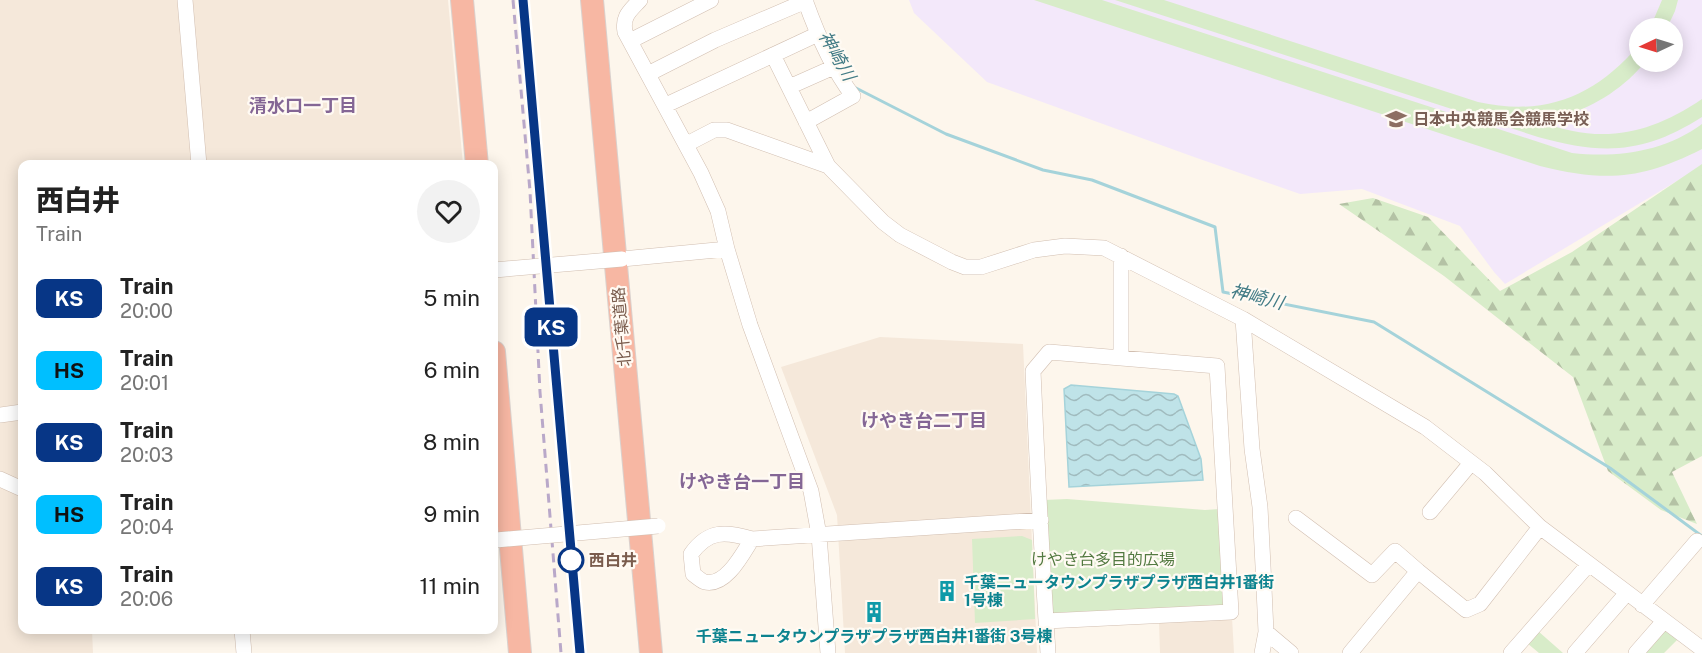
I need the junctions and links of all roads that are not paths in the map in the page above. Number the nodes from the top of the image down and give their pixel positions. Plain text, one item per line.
1 (185, 0) edge
2 (462, 0) edge
3 (592, 0) edge
4 (640, 0) edge
5 (711, 0) edge
6 (806, 1) edge
7 (818, 34) junction
8 (630, 41) junction
9 (773, 55) junction
10 (834, 68) junction
11 (648, 74) junction
12 (789, 87) junction
13 (666, 105) junction
14 (806, 122) junction
15 (687, 144) junction
16 (199, 160) edge
17 (477, 160) edge
18 (828, 166) junction
19 (727, 249) junction
20 (1121, 256) junction
21 (498, 270) edge
22 (1243, 319) junction
23 (1121, 358) junction
24 (498, 398) edge
25 (18, 413) edge
26 (0, 415) edge
27 (1471, 462) junction
28 (0, 479) edge
29 (18, 487) edge
30 (1430, 512) dead end
31 (1296, 518) dead end
32 (1041, 520) junction
33 (658, 526) dead end
34 (1540, 527) junction
35 (819, 535) junction
36 (752, 538) dead end
37 (498, 540) edge
38 (1697, 541) dead end
39 (1588, 565) junction
40 (1418, 571) junction
41 (1626, 594) junction
42 (1642, 605) junction
43 (1046, 621) junction
44 (1664, 621) junction
45 (1266, 632) junction
46 (242, 634) edge
47 (1700, 650) edge
48 (244, 653) edge
49 (520, 653) edge
50 (651, 653) edge
51 (828, 653) edge
52 (1048, 653) edge
53 (1262, 653) edge
54 (1291, 653) edge
55 (1350, 653) edge
56 (1511, 653) edge
57 (1575, 653) edge
58 (1636, 653) edge

1 - 16 street
2 - 17 highway
3 - 50 highway, 北千葉道路
4 - 8 street
5 - 8 street
6 - 7 street
6 - 11 street
7 - 9 street
7 - 10 street
8 - 11 street
9 - 12 street
9 - 13 street
10 - 12 street
10 - 14 street
11 - 13 street
12 - 14 street
13 - 15 street
14 - 18 street
15 - 18 street
15 - 19 street
18 - 20 street
19 - 21 street, bridge
19 - 35 street
20 - 22 street
20 - 23 street
22 - 27 street
22 - 45 street
23 - 32 street
23 - 43 street
24 - 49 highway
25 - 26 street
27 - 30 street
27 - 34 street
28 - 29 street
31 - 40 street
32 - 35 street
32 - 43 street
33 - 37 street, bridge
34 - 39 street
34 - 40 street
35 - 36 street
35 - 51 street
38 - 42 street
39 - 41 street
39 - 56 street
40 - 55 street
41 - 42 street
41 - 57 street
42 - 44 street
43 - 52 street
44 - 47 street
44 - 58 street
45 - 53 street
45 - 54 street
46 - 48 street

